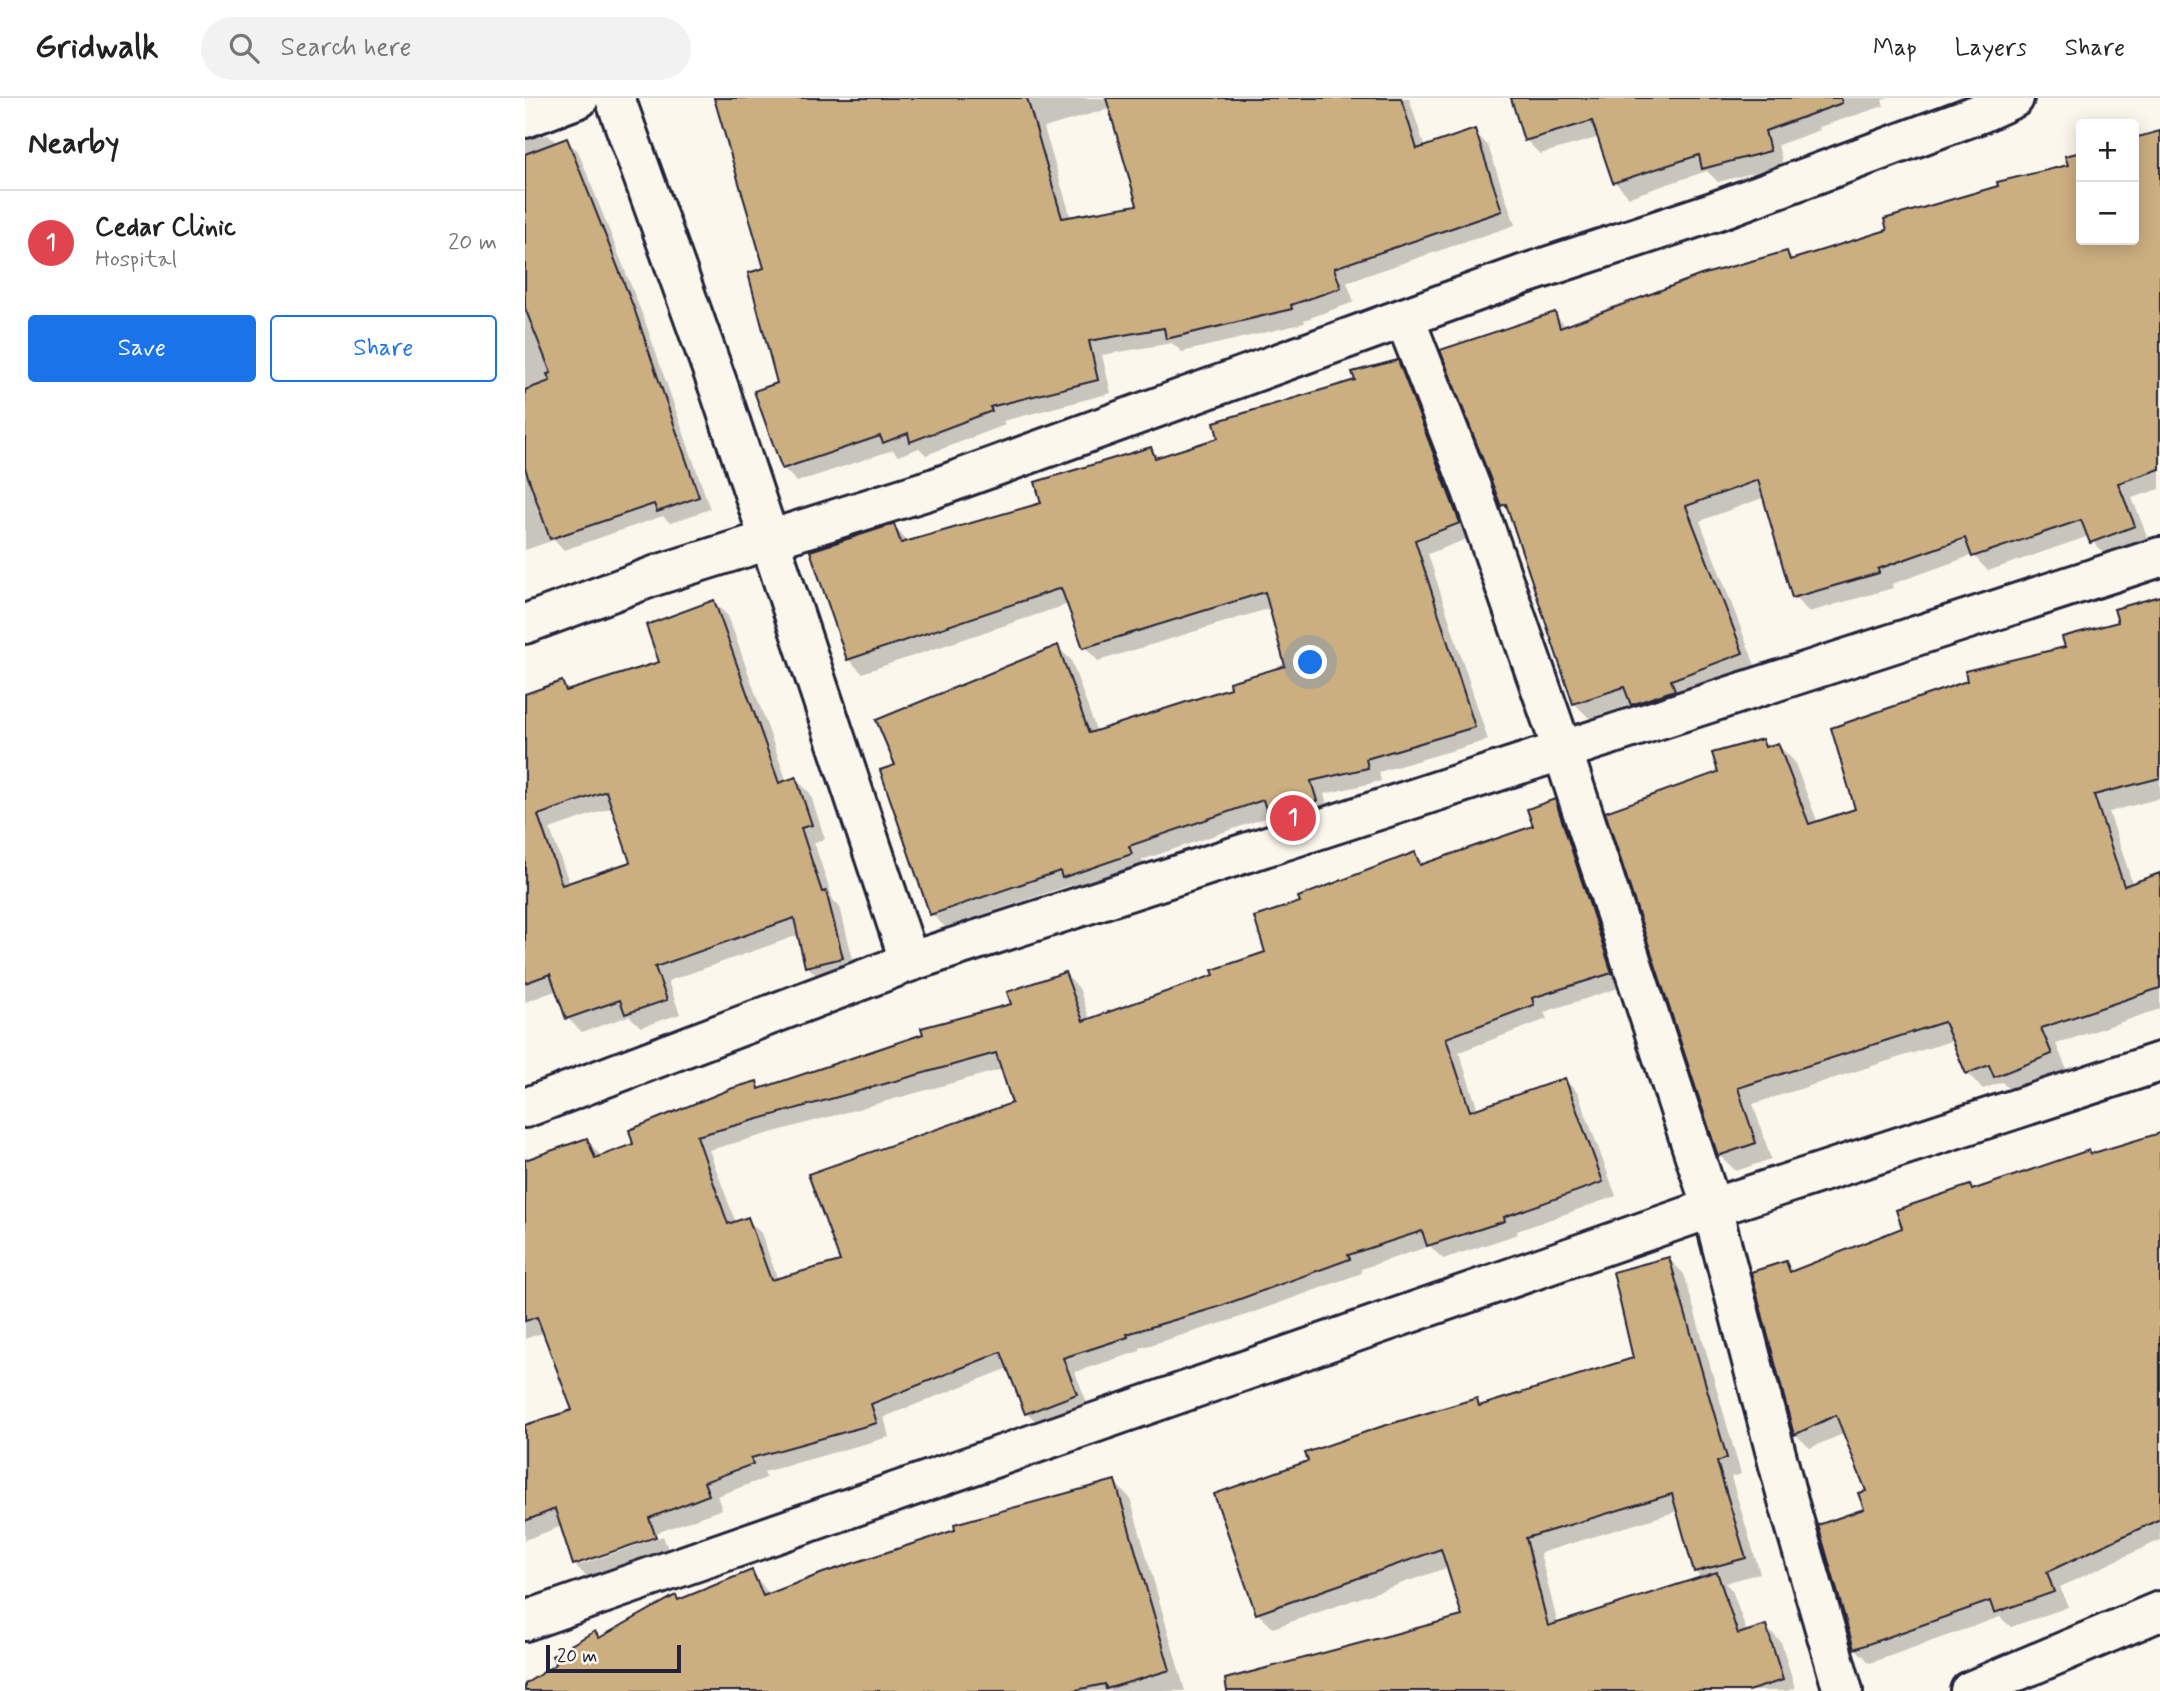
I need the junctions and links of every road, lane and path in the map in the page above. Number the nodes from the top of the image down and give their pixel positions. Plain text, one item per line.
1 (579, 98) edge
2 (615, 98) edge
3 (2014, 98) edge
4 (525, 118) edge
5 (1405, 319) junction
6 (769, 539) junction
7 (2160, 557) edge
8 (525, 624) edge
9 (1563, 752) junction
10 (912, 961) junction
11 (2160, 1062) edge
12 (525, 1108) edge
13 (1711, 1208) junction
14 (2160, 1611) edge
15 (525, 1621) edge
16 (1843, 1691) edge
17 (1970, 1691) edge

1 - 4 street
2 - 6 street
3 - 5 street
5 - 6 street
5 - 9 street
6 - 8 street
6 - 10 street
7 - 9 street
9 - 10 street
9 - 13 street
10 - 12 street
11 - 13 street
13 - 15 street
13 - 16 street
14 - 17 street

